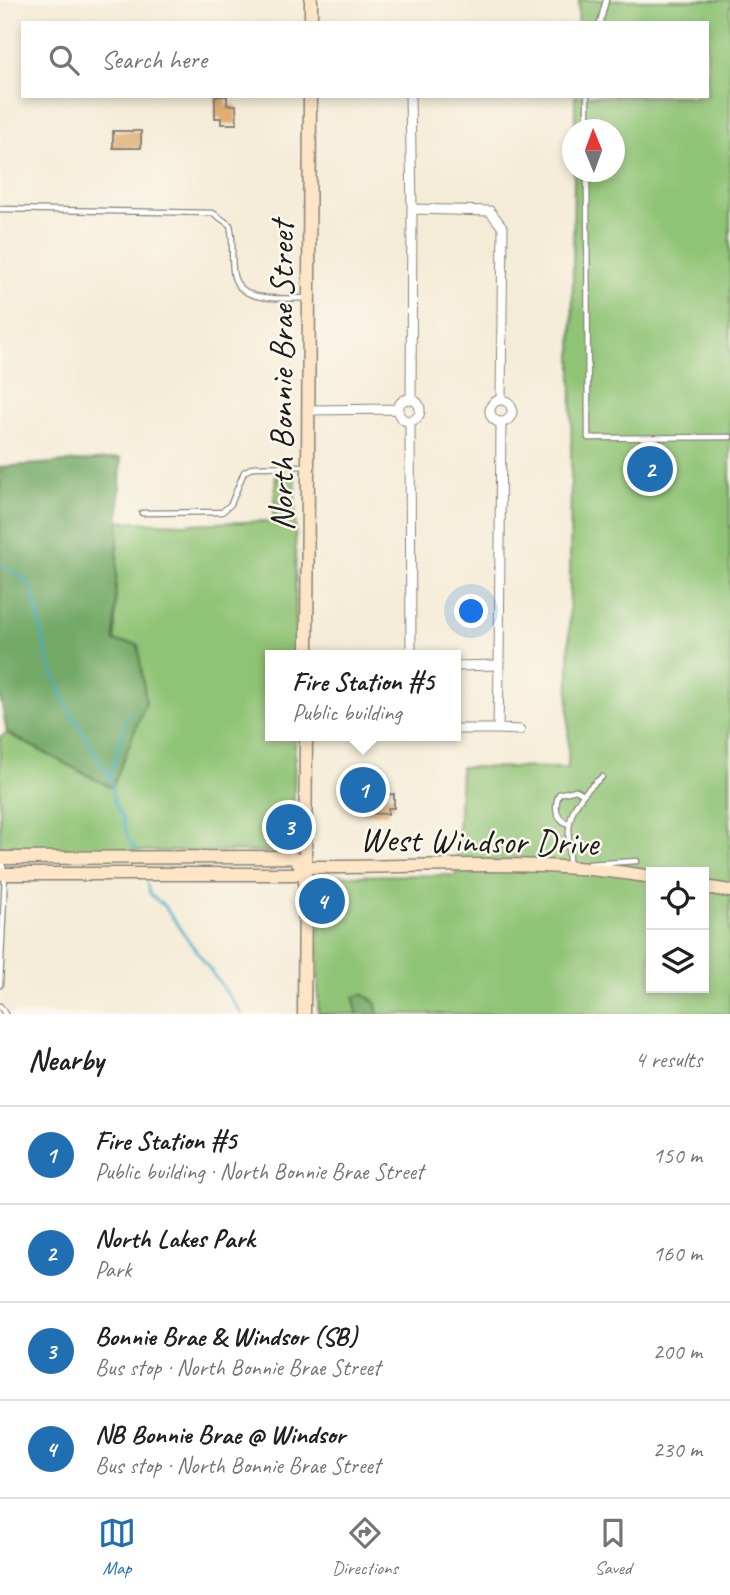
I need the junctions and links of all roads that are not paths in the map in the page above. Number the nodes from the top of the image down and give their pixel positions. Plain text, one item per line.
1 (311, 0) edge
2 (606, 0) edge
3 (311, 21) edge
4 (601, 21) edge
5 (310, 98) edge
6 (410, 98) edge
7 (587, 98) edge
8 (587, 119) edge
9 (587, 182) edge
10 (0, 209) edge
11 (412, 209) junction
12 (309, 298) junction
13 (411, 400) junction
14 (502, 400) junction
15 (308, 410) junction
16 (399, 410) junction
17 (410, 421) junction
18 (502, 422) junction
19 (730, 437) edge
20 (308, 466) junction
21 (142, 513) dead end
22 (307, 650) edge
23 (411, 650) edge
24 (461, 666) edge
25 (499, 666) junction
26 (499, 729) junction
27 (461, 730) edge
28 (520, 730) dead end
29 (306, 741) edge
30 (602, 777) dead end
31 (583, 794) junction
32 (568, 824) junction
33 (0, 859) edge
34 (637, 860) dead end
35 (305, 867) junction
36 (569, 867) junction
37 (2, 874) edge
38 (646, 876) edge
39 (709, 888) edge
40 (730, 891) edge
41 (0, 985) edge
42 (0, 1006) edge
43 (5, 1014) edge
44 (304, 1014) edge

1 - 3 street
2 - 4 lane
5 - 12 street, North Bonnie Brae Street
6 - 11 street
7 - 8 lane
9 - 19 lane
10 - 12 lane
11 - 13 street
11 - 14 street
12 - 15 street, North Bonnie Brae Street
13 - 16 street
13 - 17 street
14 - 18 street
14 - 18 street
15 - 16 street
15 - 20 street, North Bonnie Brae Street
16 - 17 street
17 - 23 street
18 - 25 street
20 - 21 lane
20 - 22 street, North Bonnie Brae Street
24 - 25 street
25 - 26 street
26 - 27 street
26 - 28 street
29 - 35 street
30 - 31 lane
31 - 32 lane
31 - 32 lane
32 - 36 lane
33 - 35 street, West Windsor Drive
33 - 37 lane
34 - 36 lane
35 - 36 street, West Windsor Drive
35 - 37 street, West Windsor Drive
35 - 44 street
36 - 38 street, West Windsor Drive
37 - 41 lane
39 - 40 street
42 - 43 lane

